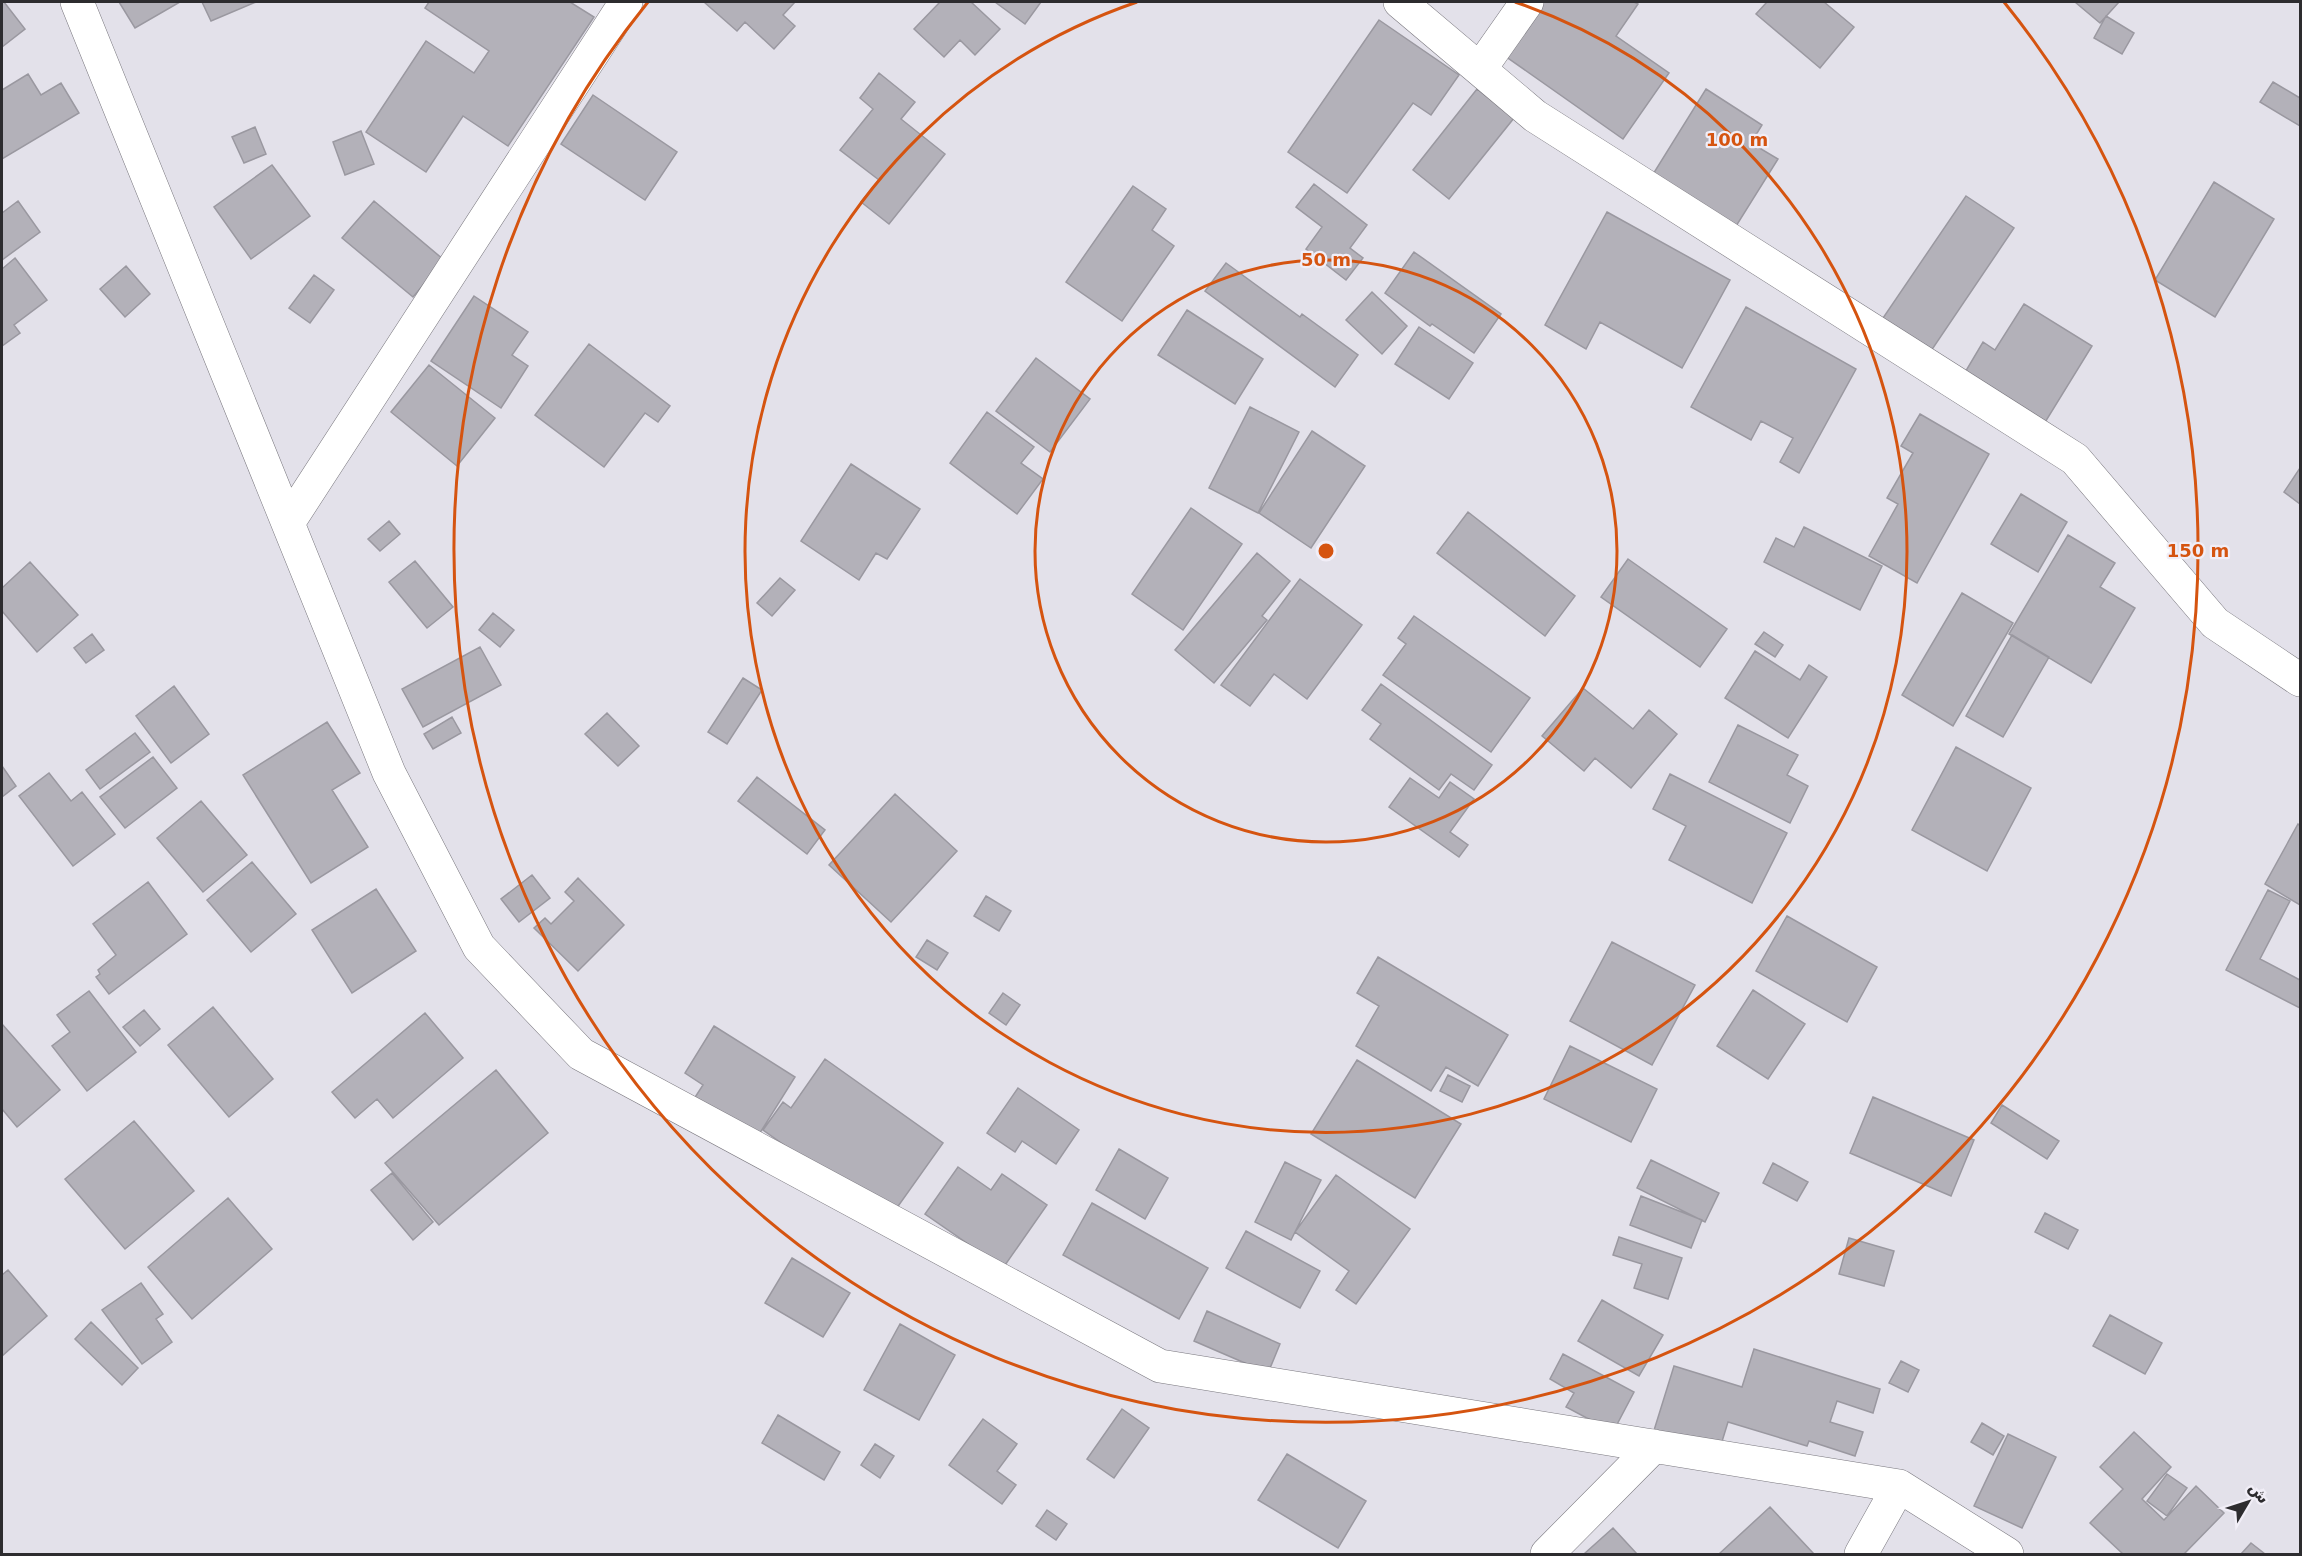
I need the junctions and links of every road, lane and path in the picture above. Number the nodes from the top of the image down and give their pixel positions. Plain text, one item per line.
1 (77, 2) edge
2 (626, 2) edge
3 (1400, 2) edge
4 (1527, 2) edge
5 (1480, 69) junction
6 (288, 524) junction
7 (2301, 680) edge
8 (1654, 1446) junction
9 (1899, 1486) junction
10 (1547, 1554) edge
11 (1861, 1554) edge
12 (2007, 1554) edge

1 - 6 street
2 - 6 street
3 - 5 street
4 - 5 street
5 - 7 street
6 - 8 street
8 - 9 street
8 - 10 street
9 - 11 street
9 - 12 street

